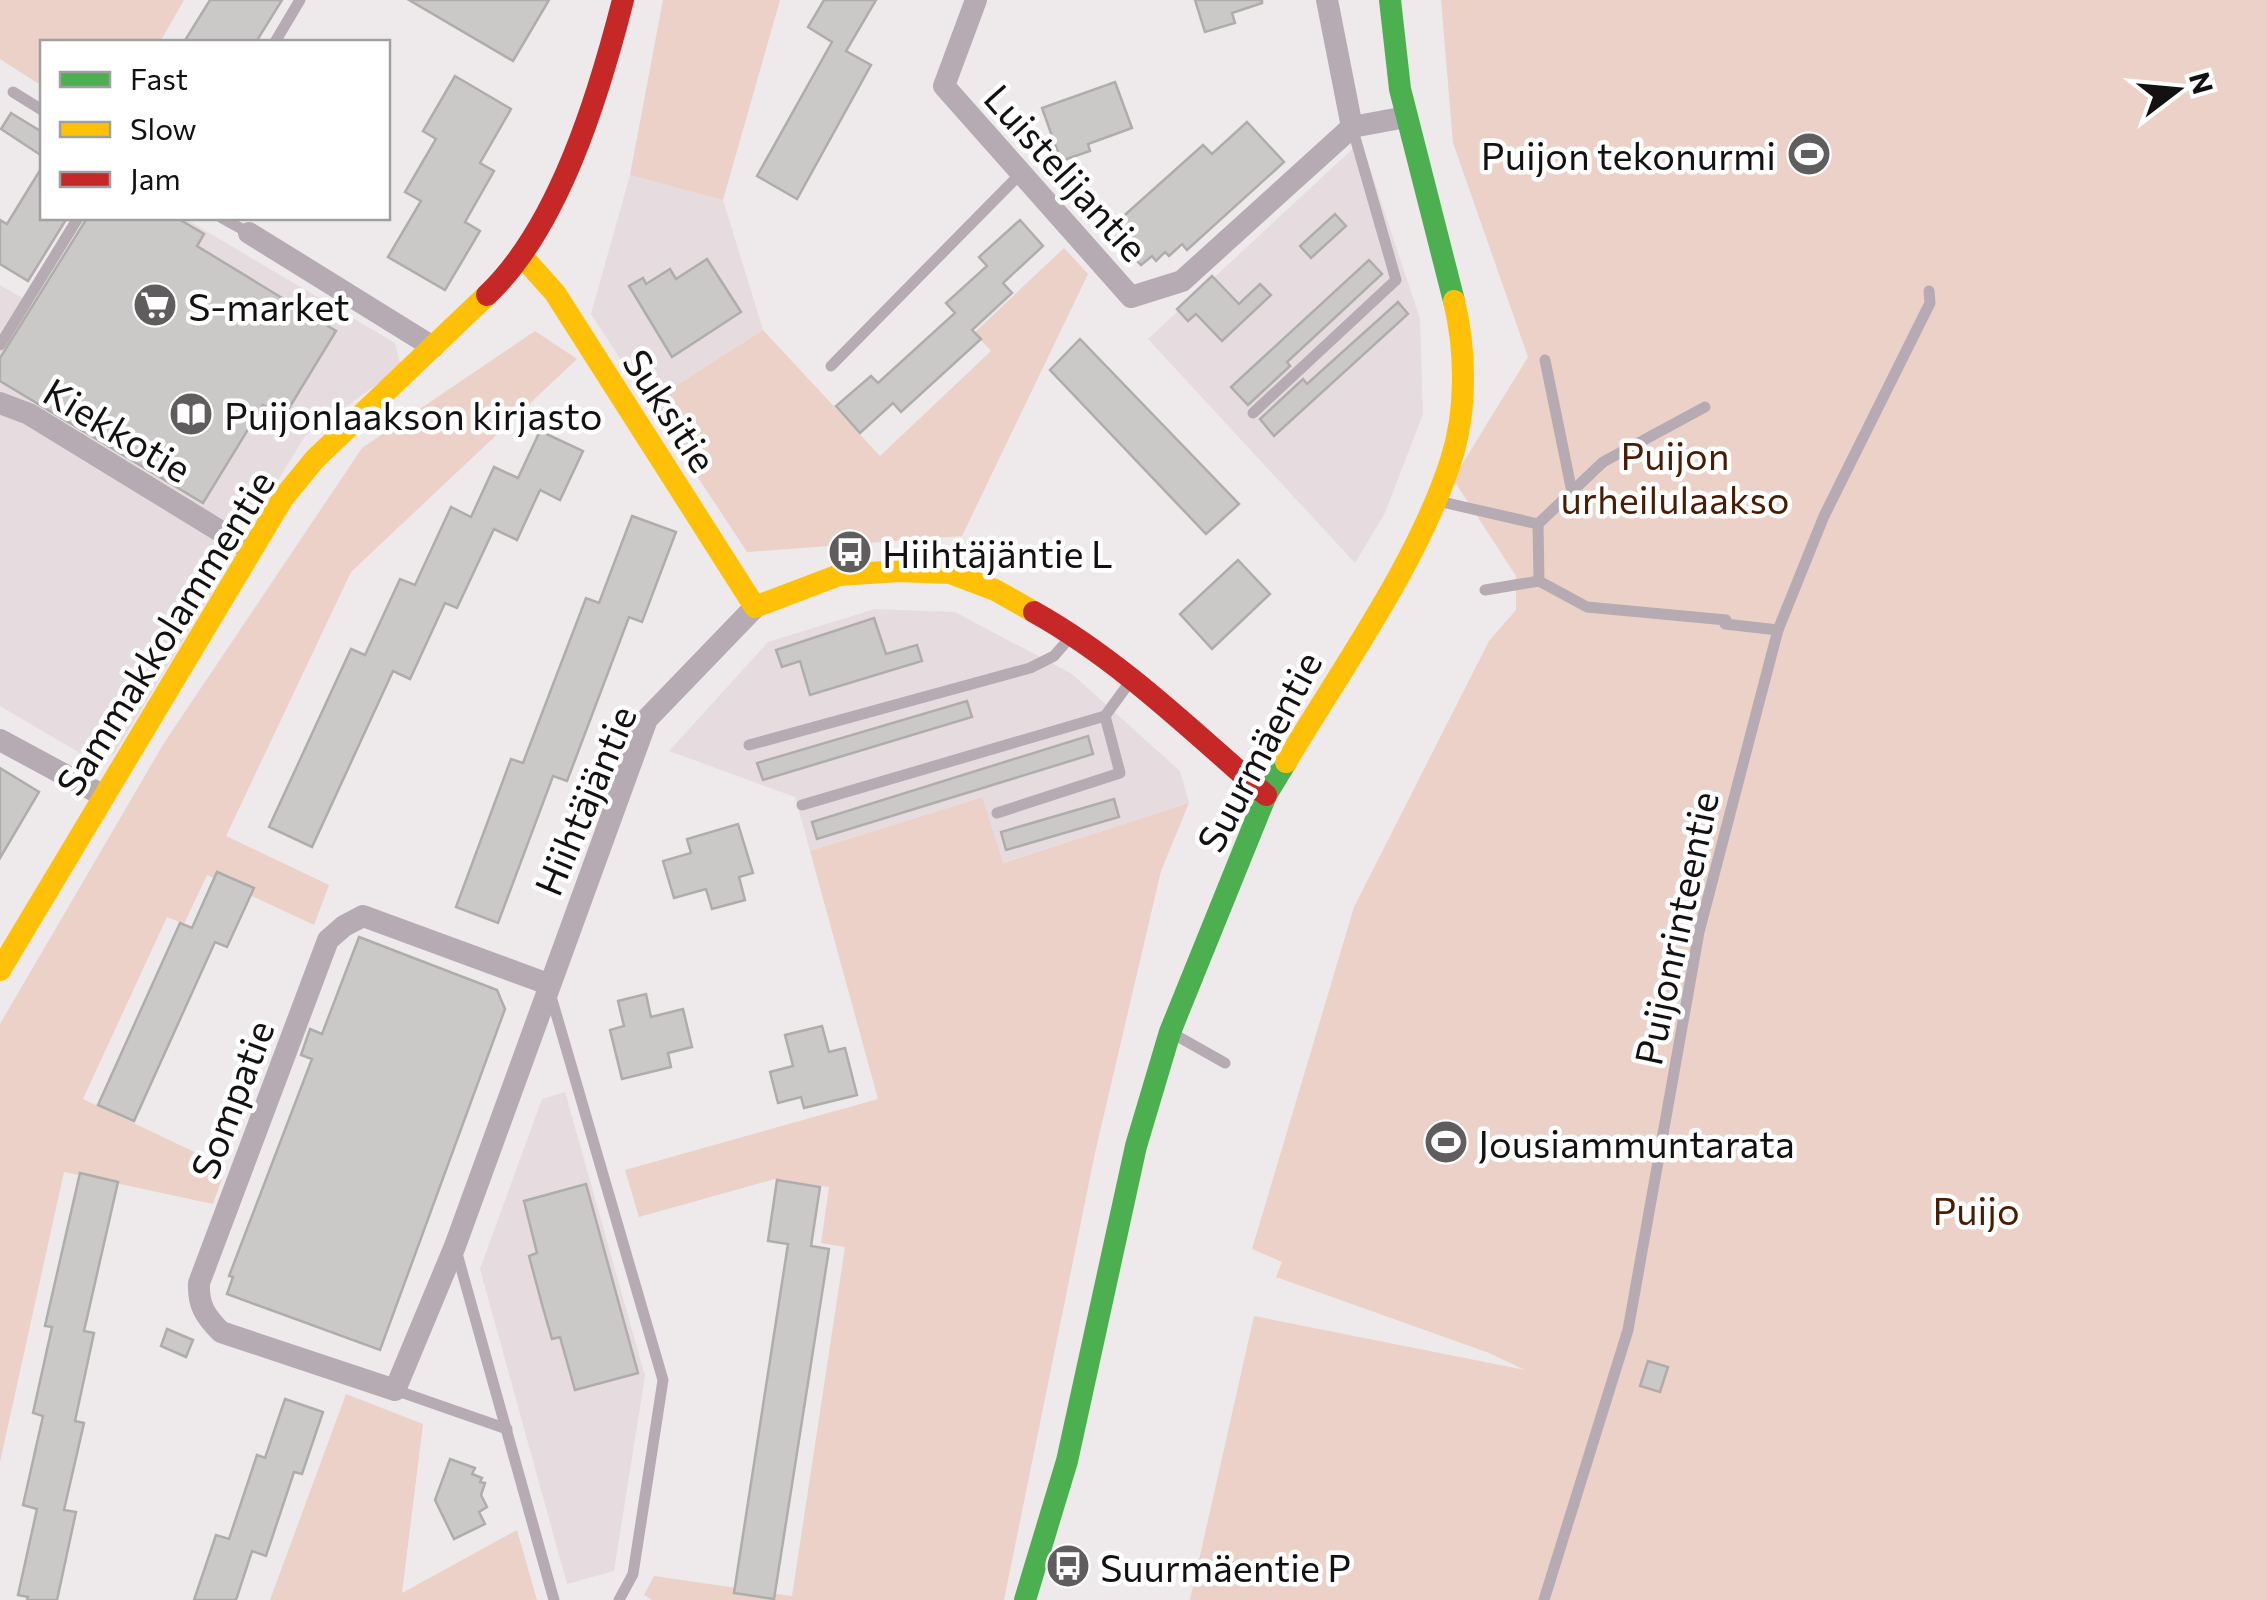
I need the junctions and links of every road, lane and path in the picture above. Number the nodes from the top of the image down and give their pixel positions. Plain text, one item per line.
1 (300, 0) edge
2 (623, 0) edge
3 (976, 0) edge
4 (1327, 0) edge
5 (1390, 0) edge
6 (276, 40) edge
7 (13, 92) dead end
8 (40, 109) edge
9 (1406, 117) junction
10 (1352, 127) junction
11 (1021, 173) junction
12 (77, 220) edge
13 (226, 220) edge
14 (249, 233) joint
15 (521, 255) junction
16 (1929, 291) dead end
17 (0, 344) edge
18 (433, 347) junction
19 (1544, 360) dead end
20 (832, 366) dead end
21 (0, 402) edge
22 (1705, 407) dead end
23 (1253, 413) dead end
24 (1572, 492) junction
25 (1434, 500) junction
26 (1538, 524) junction
27 (251, 550) junction
28 (1539, 581) junction
29 (1485, 590) dead end
30 (755, 606) junction
31 (1778, 630) junction
32 (1072, 634) junction
33 (1132, 680) junction
34 (1105, 716) junction
35 (0, 740) edge
36 (749, 746) dead end
37 (1266, 795) junction
38 (104, 796) junction
39 (802, 805) dead end
40 (998, 812) dead end
41 (0, 970) edge
42 (548, 984) junction
43 (1170, 1032) junction
44 (1224, 1063) dead end
45 (456, 1246) junction
46 (395, 1390) junction
47 (507, 1429) junction
48 (554, 1600) edge
49 (619, 1600) edge
50 (1025, 1600) edge
51 (1544, 1600) edge

1 - 6 lane
2 - 15 street, Sammakkolammentie
3 - 11 street, Luistelijantie
4 - 10 street
5 - 9 street, Suurmäentie
7 - 8 lane
9 - 10 street
9 - 25 street, Suurmäentie
10 - 11 street, Luistelijantie
10 - 23 lane
11 - 20 lane
12 - 17 lane
13 - 14 lane
14 - 18 street
15 - 18 street, Sammakkolammentie
15 - 30 street, Suksitie
16 - 31 lane, Puijonrinteentie
18 - 27 street, Sammakkolammentie
19 - 24 lane
21 - 27 street, Kiekkotie
22 - 24 lane
24 - 26 lane
25 - 26 lane
25 - 37 street, Suurmäentie
26 - 28 lane
27 - 38 street, Sammakkolammentie
28 - 29 lane
28 - 31 lane
30 - 32 street, Hiihtäjäntie
30 - 42 street, Hiihtäjäntie
31 - 51 lane, Puijonrinteentie
32 - 33 street, Hiihtäjäntie
32 - 36 lane
33 - 34 lane
33 - 37 street, Hiihtäjäntie
34 - 39 lane
34 - 40 lane
35 - 38 street
37 - 43 street, Suurmäentie
38 - 41 street, Sammakkolammentie
42 - 45 street, Hiihtäjäntie
42 - 46 street, Sompatie
42 - 49 lane
43 - 44 lane
43 - 50 street, Suurmäentie
45 - 46 street, Hiihtäjäntie
45 - 47 lane
46 - 47 lane
47 - 48 lane

